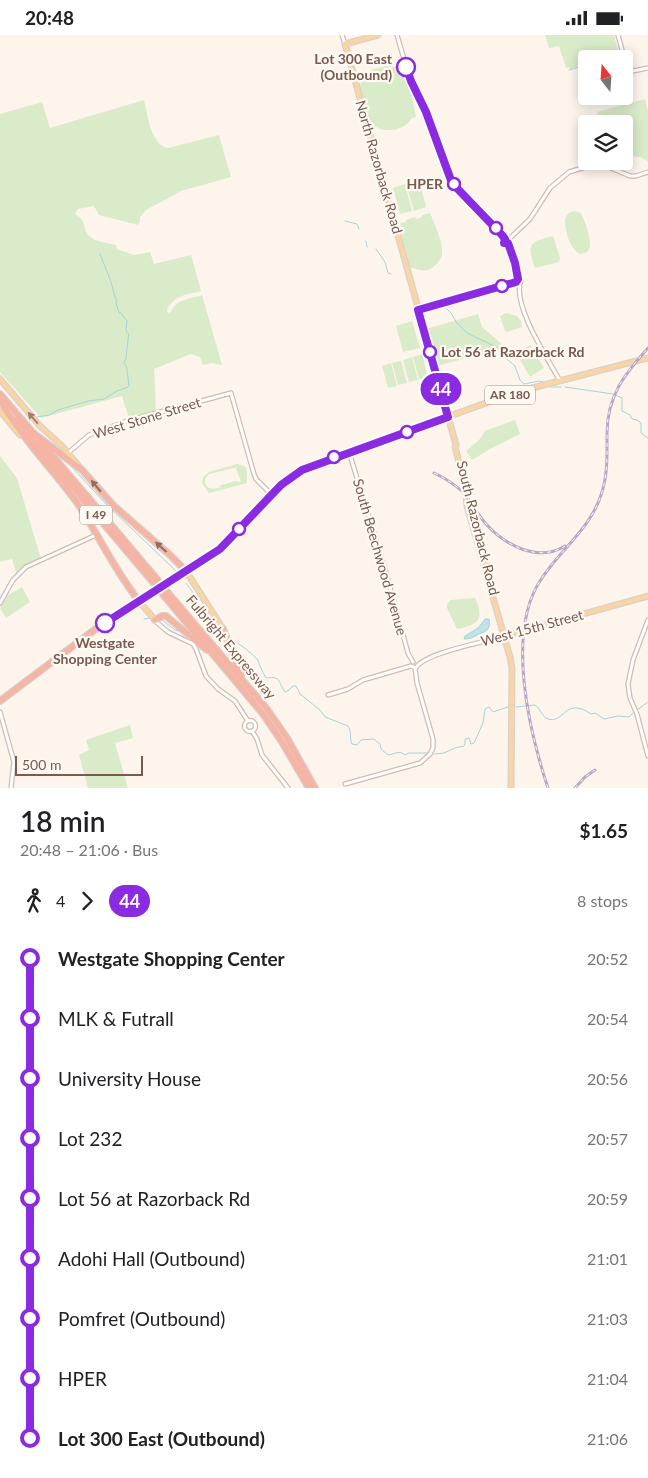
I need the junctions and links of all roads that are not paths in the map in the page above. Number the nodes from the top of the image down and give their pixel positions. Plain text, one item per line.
1 (342, 35) edge
2 (378, 35) edge
3 (397, 35) edge
4 (617, 35) edge
5 (355, 42) junction
6 (345, 44) junction
7 (620, 50) edge
8 (621, 50) edge
9 (348, 56) junction
10 (648, 67) edge
11 (633, 71) edge
12 (648, 172) edge
13 (400, 241) joint
14 (507, 241) junction
15 (518, 281) junction
16 (418, 310) junction
17 (648, 358) edge
18 (0, 379) edge
19 (560, 382) junction
20 (0, 394) edge
21 (2, 406) edge
22 (448, 417) junction
23 (33, 433) junction
24 (349, 452) junction
25 (68, 453) junction
26 (82, 470) junction
27 (271, 494) junction
28 (96, 534) junction
29 (186, 571) junction
30 (154, 580) junction
31 (133, 594) junction
32 (167, 595) junction
33 (648, 596) edge
34 (139, 601) junction
35 (0, 603) edge
36 (132, 605) junction
37 (155, 620) junction
38 (648, 620) edge
39 (223, 629) joint
40 (504, 636) junction
41 (220, 661) junction
42 (414, 665) junction
43 (244, 682) junction
44 (328, 695) dead end
45 (0, 701) edge
46 (0, 712) edge
47 (248, 721) junction
48 (252, 731) junction
49 (648, 756) edge
50 (345, 784) dead end
51 (11, 788) edge
52 (288, 788) edge
53 (309, 788) edge
54 (314, 788) edge
55 (511, 788) edge

1 - 6 street, North Razorback Road
2 - 5 main road
3 - 14 street
4 - 7 street
4 - 8 street
5 - 6 main road
5 - 9 main road
6 - 9 main road, North Razorback Road
9 - 13 main road, North Razorback Road
10 - 11 street
12 - 14 street
13 - 16 main road, South Razorback Road
14 - 15 street
15 - 16 street
15 - 19 street
16 - 22 main road, South Razorback Road
17 - 19 main road, AR 180
25 -> 18 main road
19 - 22 main road, AR 180
20 - 23 highway, Fulbright Expressway / I 49
21 - 28 highway
21 - 30 highway, Fulbright Expressway / I 49
22 - 24 main road, AR 180
22 - 40 main road, South Razorback Road
23 - 26 highway
23 - 30 highway, Fulbright Expressway / I 49
24 - 27 main road, AR 180
24 - 42 street, South Beechwood Avenue
25 - 26 main road
25 - 27 street, West Stone Street
29 -> 26 highway
27 - 29 main road, AR 180
28 - 31 highway
28 - 35 street
29 - 34 highway
29 - 39 main road
30 - 32 highway, Fulbright Expressway / I 49, bridge
31 - 34 highway
31 - 36 main road
32 - 41 highway, Fulbright Expressway / I 49
32 - 43 highway, Fulbright Expressway / I 49
33 - 40 main road, West 15th Street
34 - 36 highway
34 - 37 main road
36 - 45 highway
37 - 41 highway
37 - 47 street
38 - 49 street
39 - 43 highway
40 - 42 street, West 15th Street
40 - 55 main road, South Razorback Road
41 - 53 highway, Fulbright Expressway / I 49
42 - 44 street, West 15th Street
42 - 50 street, South Beechwood Avenue
43 - 54 highway, Fulbright Expressway / I 49
46 - 51 street
47 - 48 street
47 - 48 street
48 - 52 street

